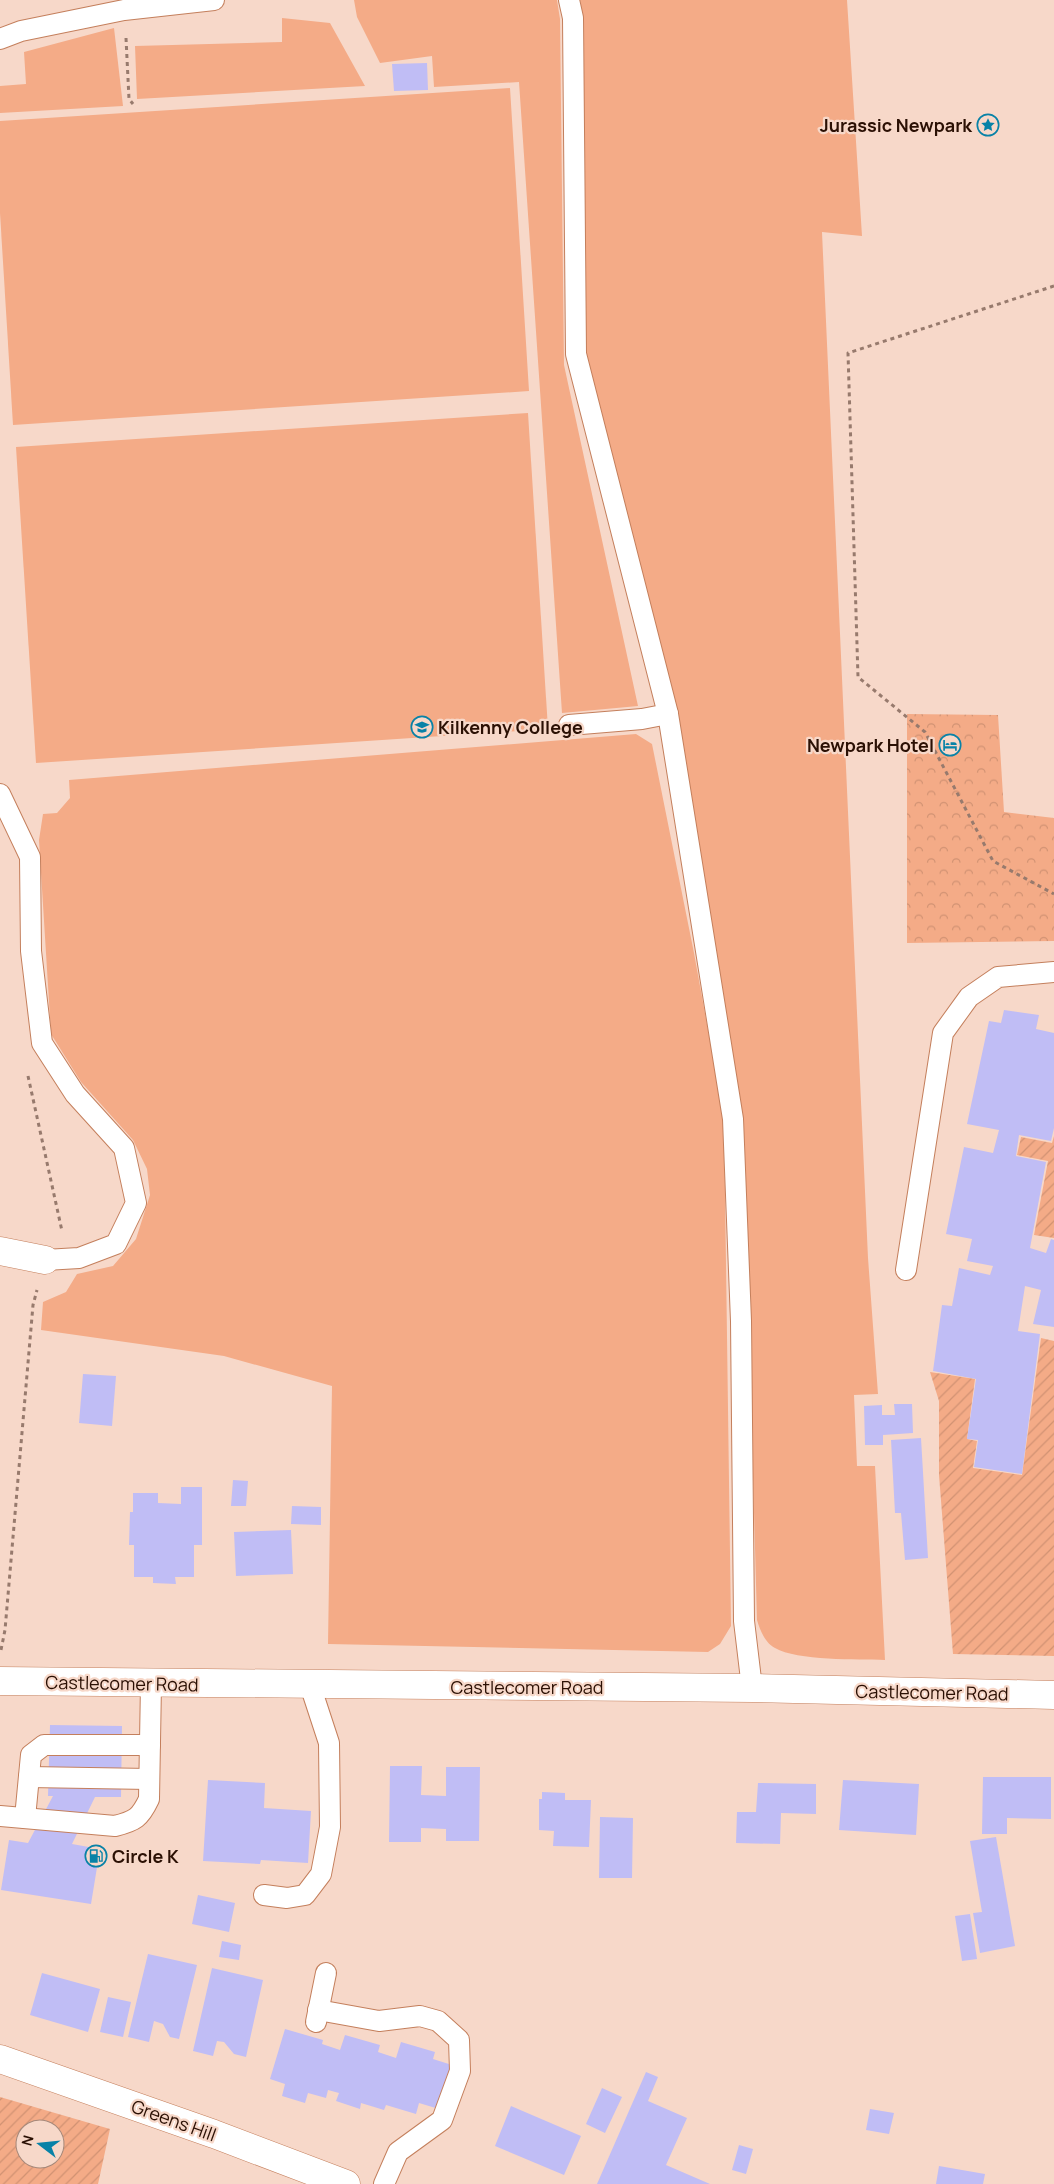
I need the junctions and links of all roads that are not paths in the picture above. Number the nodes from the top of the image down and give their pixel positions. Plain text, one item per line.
1 (214, 0) edge
2 (569, 0) edge
3 (0, 39) edge
4 (668, 714) junction
5 (569, 725) dead end
6 (0, 794) edge
7 (1054, 972) edge
8 (0, 1251) edge
9 (44, 1260) joint
10 (906, 1270) dead end
11 (0, 1681) edge
12 (151, 1684) junction
13 (310, 1685) junction
14 (752, 1688) junction
15 (1054, 1695) edge
16 (150, 1745) junction
17 (29, 1777) junction
18 (149, 1779) junction
19 (0, 1816) edge
20 (24, 1818) junction
21 (264, 1895) dead end
22 (326, 1973) dead end
23 (0, 2059) edge
24 (346, 2184) edge
25 (384, 2184) edge

1 - 3 lane
2 - 4 lane
4 - 5 lane
4 - 14 lane
6 - 9 lane
7 - 10 lane
8 - 9 main road
11 - 12 main road, Castlecomer Road
12 - 13 main road, Castlecomer Road
12 - 16 lane
13 - 14 main road, Castlecomer Road
13 - 21 lane
14 - 15 main road, Castlecomer Road
16 - 17 lane
16 - 18 lane
17 - 18 lane
17 - 20 lane
18 - 20 lane
19 - 20 lane
22 - 25 lane
23 - 24 main road, Greens Hill

